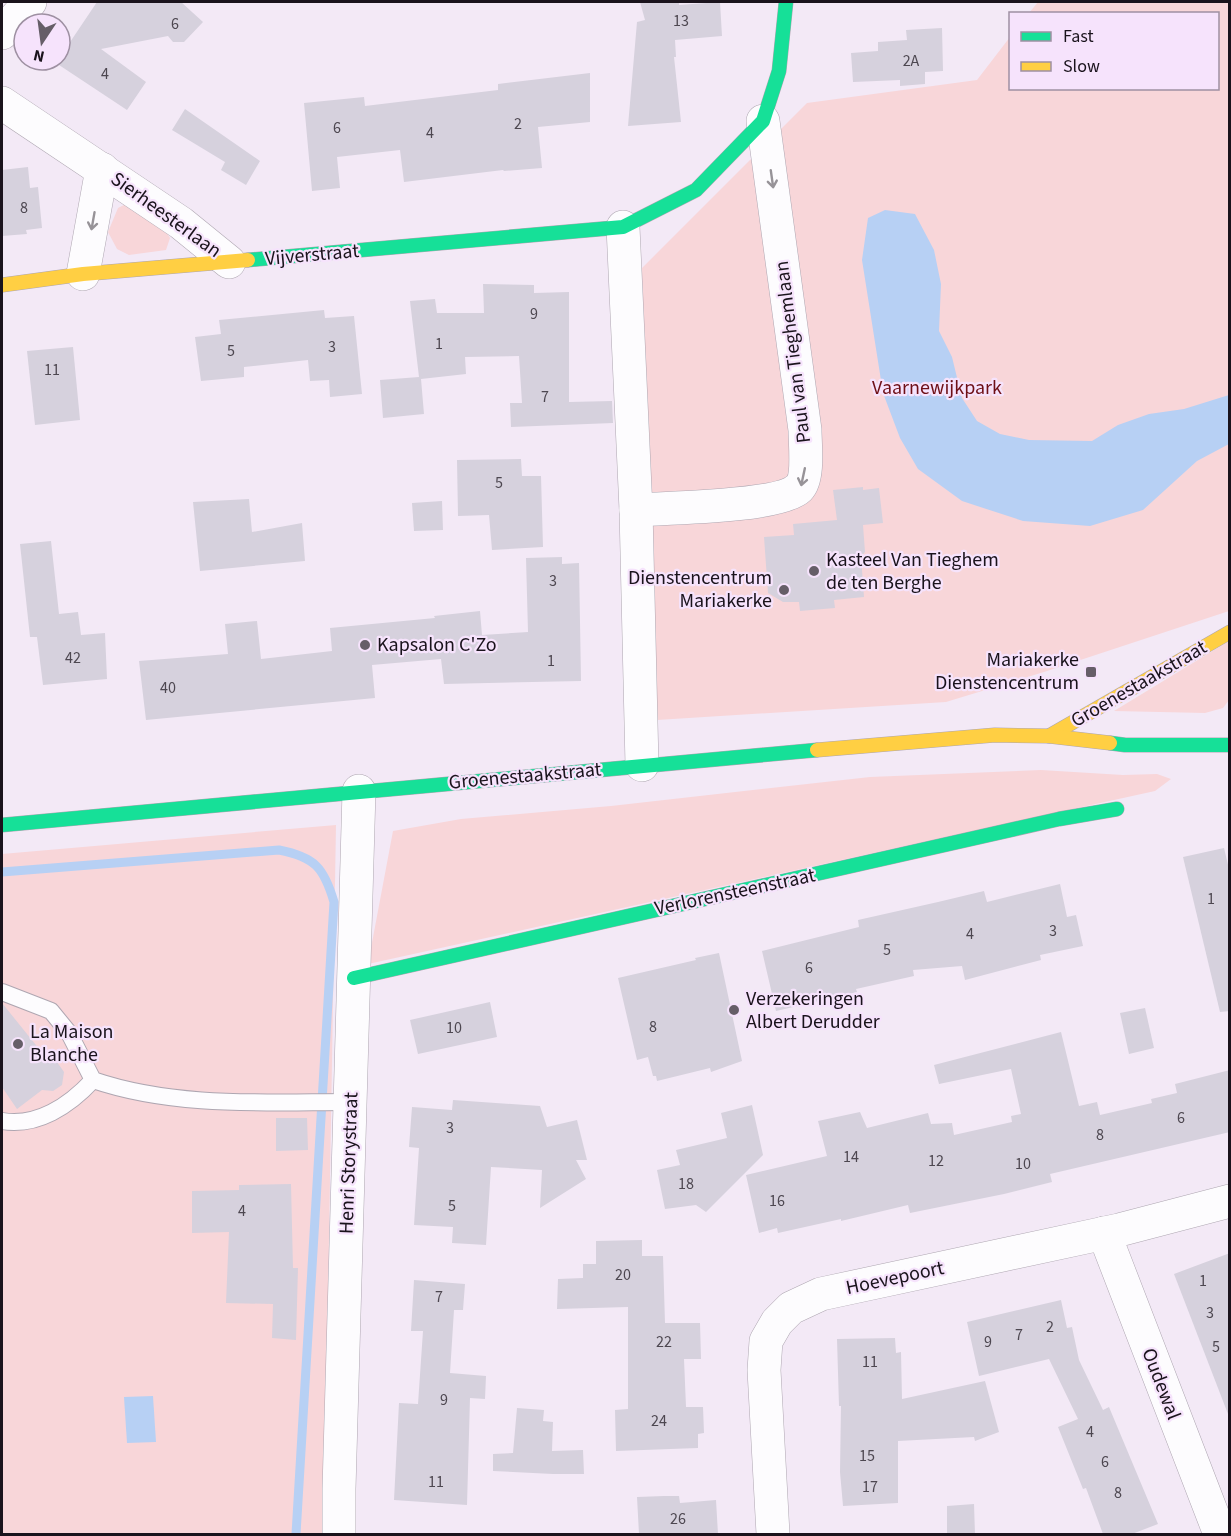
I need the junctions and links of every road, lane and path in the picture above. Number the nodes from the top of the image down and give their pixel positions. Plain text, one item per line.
1 (30, 2) edge
2 (786, 2) edge
3 (2, 33) edge
4 (2, 103) edge
5 (764, 122) junction
6 (102, 169) junction
7 (623, 227) junction
8 (229, 262) junction
9 (84, 274) junction
10 (2, 285) edge
11 (636, 510) junction
12 (1230, 632) edge
13 (1049, 736) junction
14 (1230, 745) edge
15 (642, 765) junction
16 (359, 791) junction
17 (1117, 809) dead end
18 (2, 825) edge
19 (354, 978) junction
20 (2, 992) edge
21 (93, 1080) junction
22 (343, 1102) junction
23 (2, 1121) edge
24 (1230, 1200) edge
25 (1104, 1233) junction
26 (339, 1534) edge
27 (772, 1534) edge
28 (1220, 1534) edge

1 - 3 street
2 - 5 street, Paul van Tieghemlaan
4 - 6 street, Sierheesterlaan
5 - 7 street, Paul van Tieghemlaan
5 -> 11 street, Paul van Tieghemlaan
6 - 8 street, Sierheesterlaan
6 -> 9 street, Sierheesterlaan
7 - 8 street, Vijverstraat
7 - 11 street
8 - 9 street, Vijverstraat
9 - 10 street, Vijverstraat
11 - 15 street
12 - 13 street, Groenestaakstraat
13 - 14 street, Groenestaakstraat
13 - 15 street, Groenestaakstraat
15 - 16 street, Groenestaakstraat
16 - 18 street, Groenestaakstraat
16 - 19 street, Henri Storystraat
17 - 19 street, Verlorensteenstraat
19 - 22 street, Henri Storystraat
20 - 21 lane
21 - 22 lane
21 - 23 lane
22 - 26 street, Henri Storystraat
24 - 25 street, Hoevepoort
25 - 27 street, Hoevepoort
25 - 28 street, Oudewal

